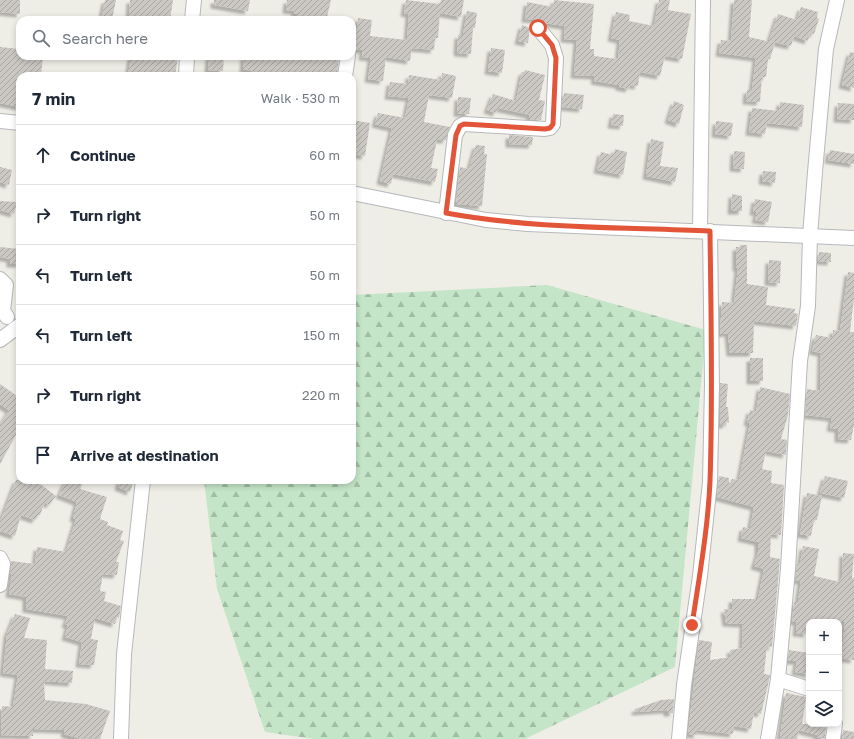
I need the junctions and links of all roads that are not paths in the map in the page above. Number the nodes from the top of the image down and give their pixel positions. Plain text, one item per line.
1 (194, 0) edge
2 (703, 0) edge
3 (836, 0) edge
4 (192, 16) edge
5 (538, 28) dead end
6 (188, 60) edge
7 (347, 60) edge
8 (186, 72) edge
9 (346, 72) edge
10 (0, 121) edge
11 (16, 122) edge
12 (356, 193) edge
13 (446, 213) junction
14 (705, 231) junction
15 (810, 236) junction
16 (854, 238) edge
17 (0, 279) edge
18 (9, 319) edge
19 (16, 328) edge
20 (0, 340) edge
21 (143, 484) edge
22 (0, 558) edge
23 (0, 585) edge
24 (778, 679) junction
25 (806, 688) edge
26 (835, 727) edge
27 (121, 739) edge
28 (679, 739) edge
29 (768, 739) edge
30 (833, 739) edge

1 - 4 street
2 - 14 street
3 - 15 street
5 - 13 street
6 - 8 street
7 - 9 street
10 - 11 street
12 - 13 street
13 - 14 street
14 - 15 street
14 - 28 street
15 - 16 street
15 - 24 street
17 - 18 street
19 - 20 street
21 - 27 street
22 - 23 street
24 - 25 street
24 - 29 street
26 - 30 street

